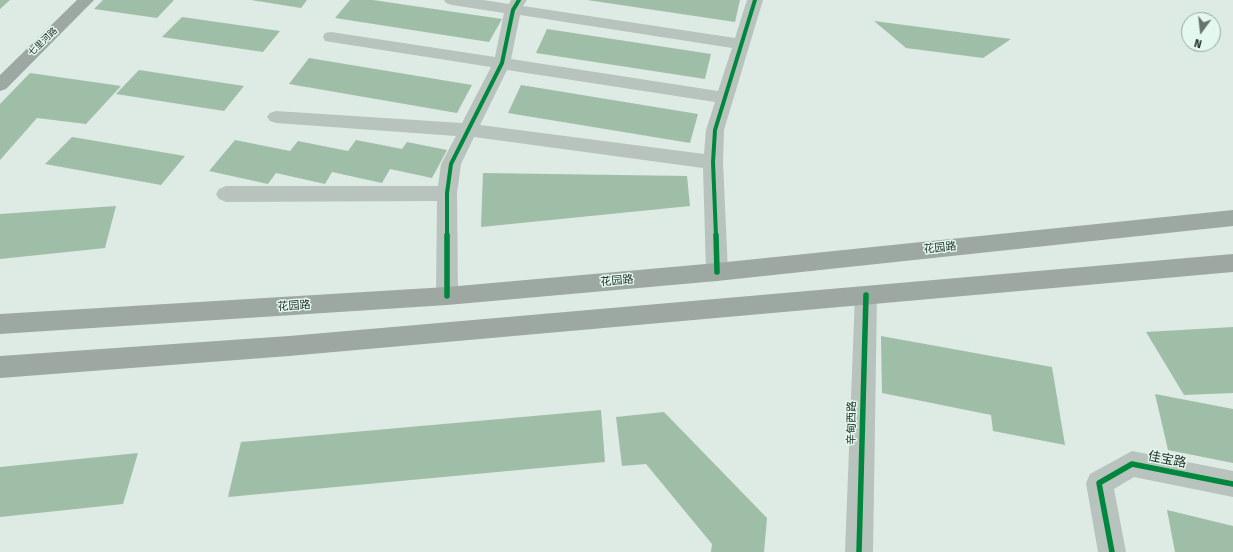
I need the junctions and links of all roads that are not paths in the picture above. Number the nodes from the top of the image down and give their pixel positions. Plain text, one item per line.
1 (86, 0) edge
2 (452, 0) edge
3 (755, 0) edge
4 (516, 5) edge
5 (331, 37) dead end
6 (741, 44) junction
7 (502, 63) junction
8 (0, 85) edge
9 (725, 98) junction
10 (276, 117) dead end
11 (468, 130) junction
12 (713, 162) junction
13 (447, 193) junction
14 (226, 194) dead end
15 (1233, 218) edge
16 (1233, 263) edge
17 (717, 272) junction
18 (866, 295) junction
19 (447, 296) junction
20 (0, 324) edge
21 (0, 367) edge
22 (1233, 484) edge
23 (859, 552) edge
24 (1112, 552) edge

1 - 8 main road, 七里河路
2 - 4 street
3 - 6 street
4 - 6 street
4 - 7 street
5 - 7 street
6 - 9 street
7 - 9 street
7 - 11 street
9 - 12 street
10 - 11 street
11 - 12 street
11 - 13 street
12 - 17 street
13 - 14 street
13 - 19 street
15 - 17 main road, 花园路
16 - 18 main road
17 - 19 main road, 花园路
18 - 21 main road
18 - 23 street, 辛甸西路
19 - 20 main road, 花园路
22 - 24 street, 佳宝路

